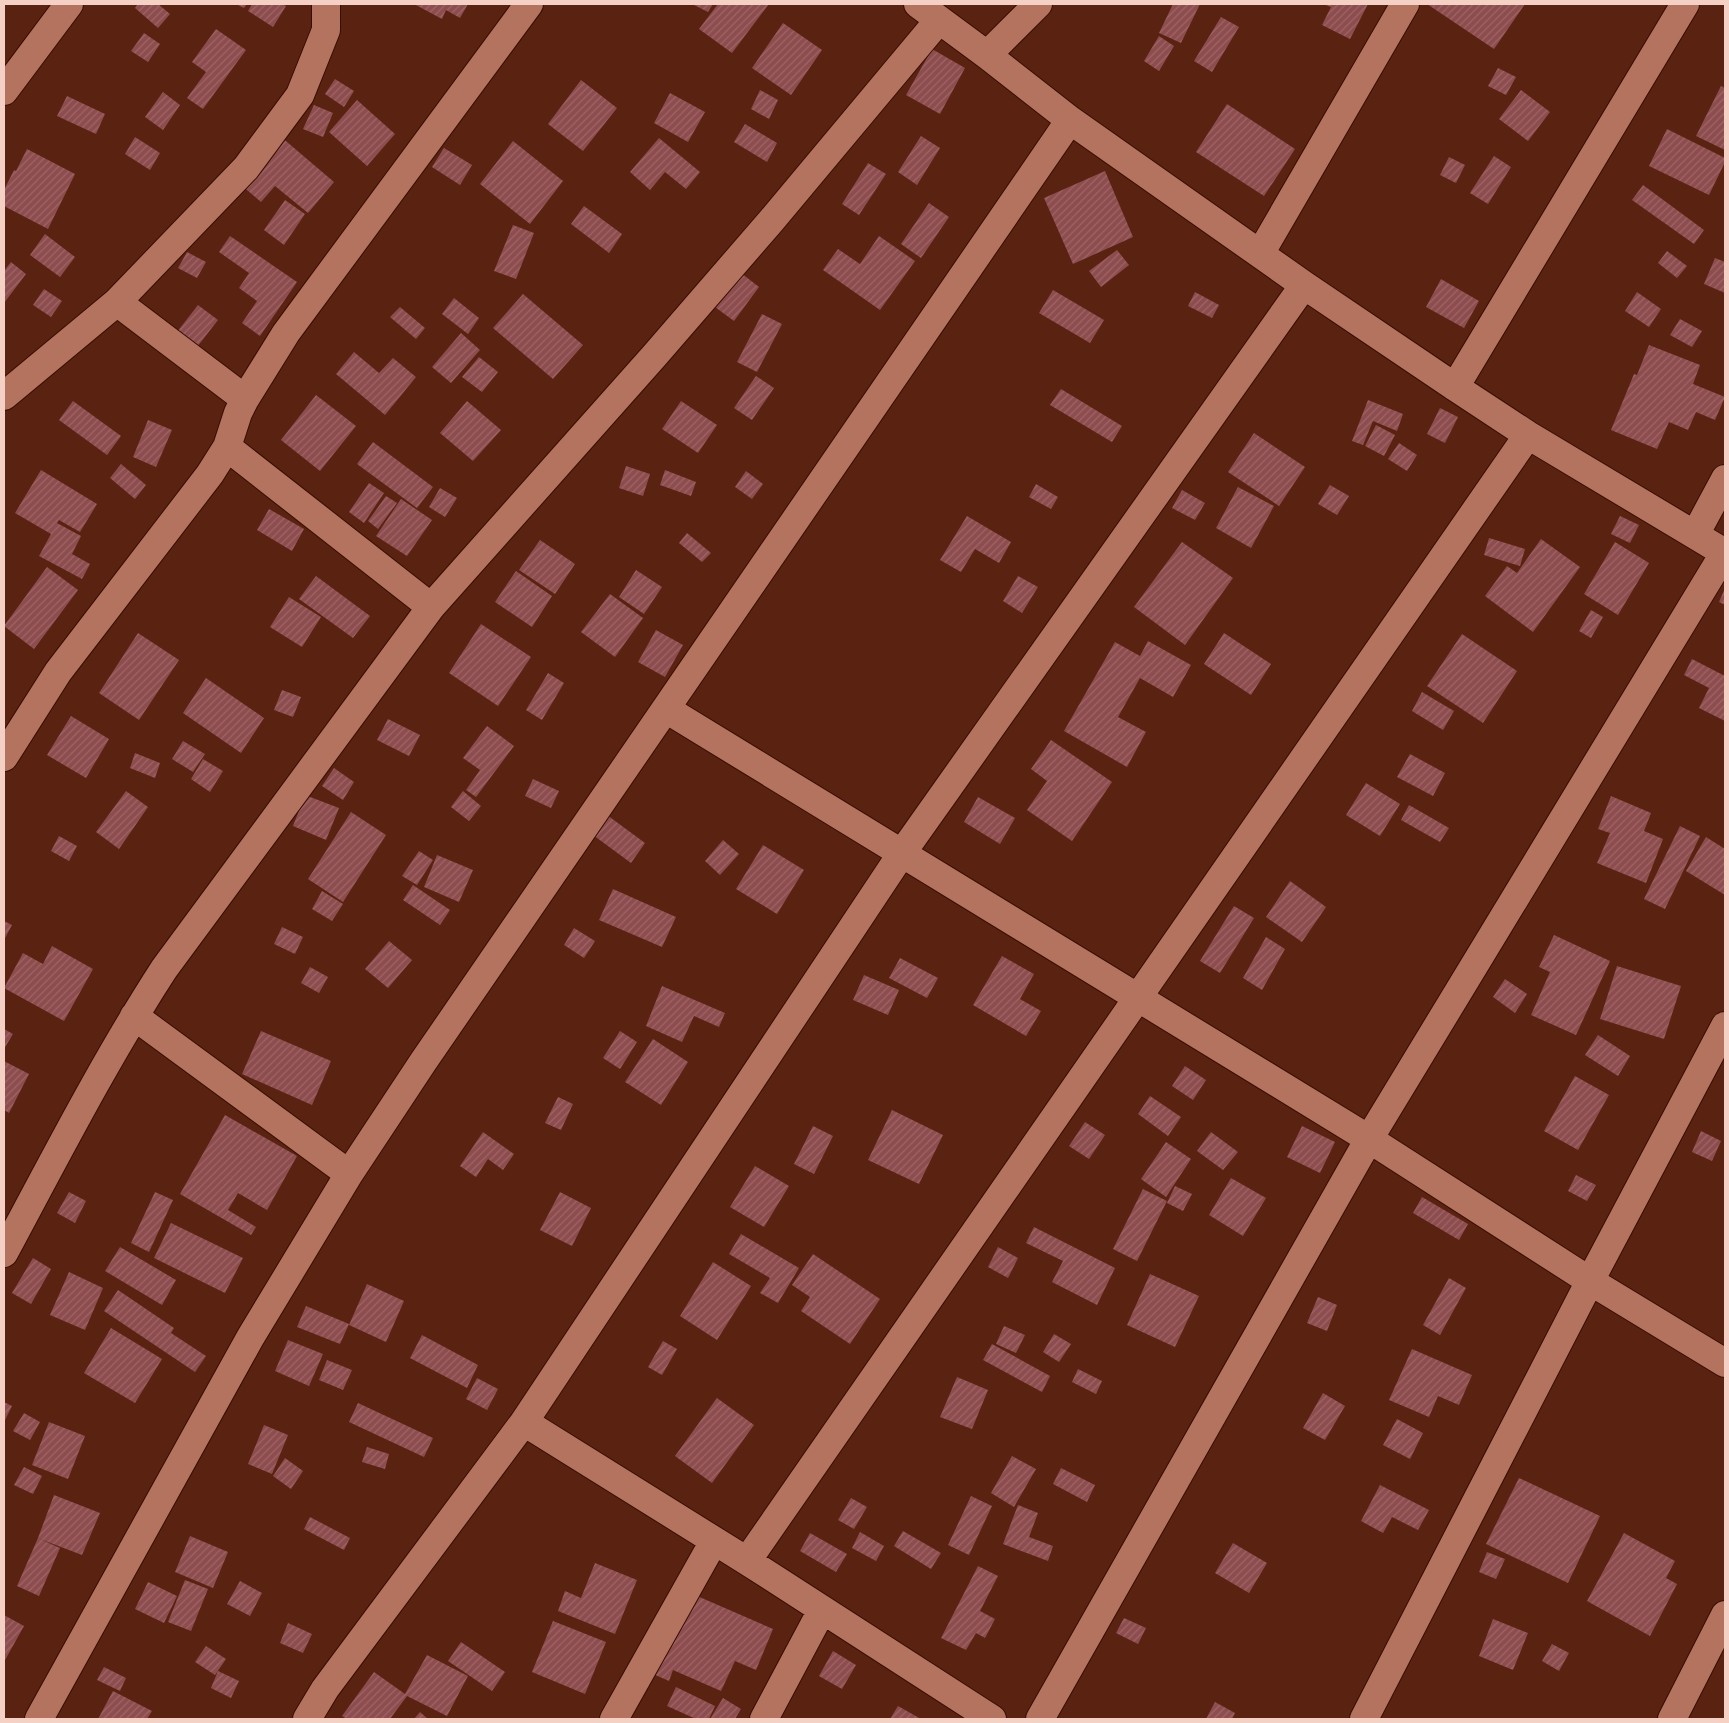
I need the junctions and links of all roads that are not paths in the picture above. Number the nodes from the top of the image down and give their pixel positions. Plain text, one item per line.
1 (69, 4) edge
2 (326, 4) edge
3 (529, 4) edge
4 (918, 4) edge
5 (1038, 4) edge
6 (1405, 4) edge
7 (1685, 4) edge
8 (939, 20) junction
9 (987, 55) junction
10 (4, 91) edge
11 (1070, 120) junction
12 (1260, 254) junction
13 (1304, 285) junction
14 (116, 302) junction
15 (1455, 388) junction
16 (4, 396) edge
17 (245, 399) junction
18 (1528, 435) junction
19 (227, 448) junction
20 (1725, 479) edge
21 (1695, 535) junction
22 (1725, 552) edge
23 (431, 607) junction
24 (666, 709) junction
25 (4, 757) edge
26 (902, 853) junction
27 (1138, 998) junction
28 (134, 1016) junction
29 (1725, 1026) edge
30 (1369, 1140) junction
31 (349, 1174) junction
32 (4, 1253) edge
33 (1590, 1281) junction
34 (1725, 1363) edge
35 (524, 1422) junction
36 (714, 1541) junction
37 (747, 1561) junction
38 (822, 1610) junction
39 (1725, 1615) edge
40 (39, 1719) edge
41 (307, 1719) edge
42 (614, 1719) edge
43 (764, 1719) edge
44 (992, 1719) edge
45 (1040, 1719) edge
46 (1364, 1719) edge
47 (1672, 1719) edge

1 - 10 street
2 - 14 street
3 - 17 street
4 - 8 street
5 - 9 street
6 - 12 street
7 - 15 street
8 - 9 street
8 - 23 street
9 - 11 street
11 - 12 street
11 - 24 street
12 - 13 street
13 - 15 street
13 - 26 street
14 - 16 street
14 - 17 street
15 - 18 street
17 - 19 street
18 - 21 street
18 - 27 street
19 - 23 street
19 - 25 street
20 - 21 street
21 - 22 street
22 - 30 street
23 - 28 street
24 - 26 street
24 - 31 street
26 - 27 street
26 - 35 street
27 - 30 street
27 - 37 street
28 - 31 street
28 - 32 street
29 - 33 street
30 - 33 street
30 - 45 street
31 - 40 street
33 - 34 street
33 - 46 street
35 - 36 street
35 - 41 street
36 - 37 street
36 - 42 street
37 - 38 street
38 - 43 street
38 - 44 street
39 - 47 street

